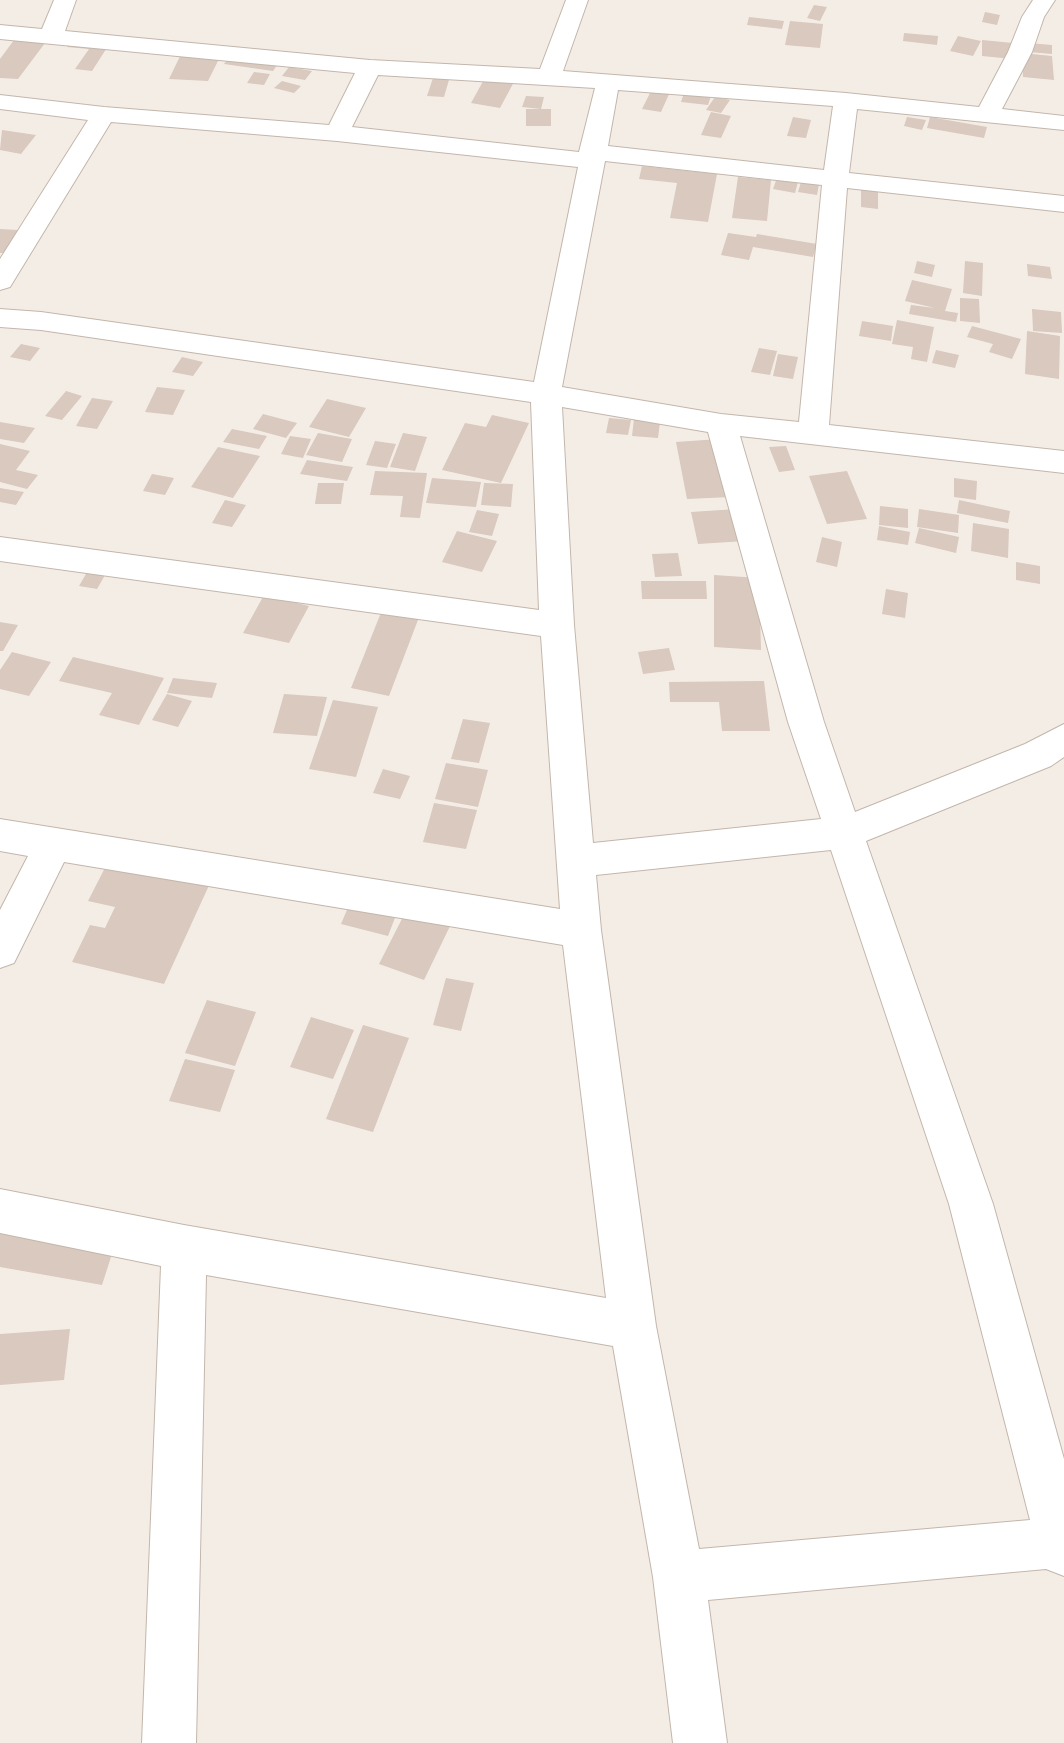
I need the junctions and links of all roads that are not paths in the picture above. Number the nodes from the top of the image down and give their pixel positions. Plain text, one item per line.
1 (65, 0) edge
2 (577, 0) edge
3 (1044, 0) edge
4 (0, 32) edge
5 (51, 36) junction
6 (370, 67) junction
7 (549, 77) junction
8 (608, 81) junction
9 (846, 100) junction
10 (0, 102) edge
11 (104, 114) junction
12 (987, 115) junction
13 (1064, 123) edge
14 (337, 133) junction
15 (592, 156) junction
16 (835, 180) junction
17 (1064, 204) edge
18 (0, 281) edge
19 (0, 318) edge
20 (546, 394) junction
21 (721, 424) junction
22 (813, 434) junction
23 (1064, 462) edge
24 (0, 549) edge
25 (557, 625) junction
26 (1064, 739) edge
27 (844, 833) junction
28 (0, 835) edge
29 (54, 844) junction
30 (576, 861) junction
31 (581, 930) junction
32 (0, 950) edge
33 (0, 1211) edge
34 (184, 1248) junction
35 (633, 1326) junction
36 (1063, 1545) edge
37 (679, 1577) junction
38 (169, 1743) edge
39 (700, 1743) edge

1 - 5 street
2 - 7 street
3 - 12 street
4 - 5 street
5 - 6 street
6 - 7 street
6 - 14 street
7 - 8 street
8 - 9 street
8 - 15 street
9 - 12 street
9 - 16 street
10 - 11 street
11 - 14 street
11 - 18 street
12 - 13 street
14 - 15 street
15 - 16 street
15 - 20 street
16 - 17 street
16 - 22 street
19 - 20 street
20 - 21 street
20 - 25 street
21 - 22 street
21 - 27 street
22 - 23 street
24 - 25 street
25 - 30 street
26 - 27 street
27 - 30 street
27 - 36 street
28 - 29 street
29 - 31 street
29 - 32 street
30 - 31 street
31 - 35 street
33 - 34 street
34 - 35 street
34 - 38 street
35 - 37 street
36 - 37 street
37 - 39 street

